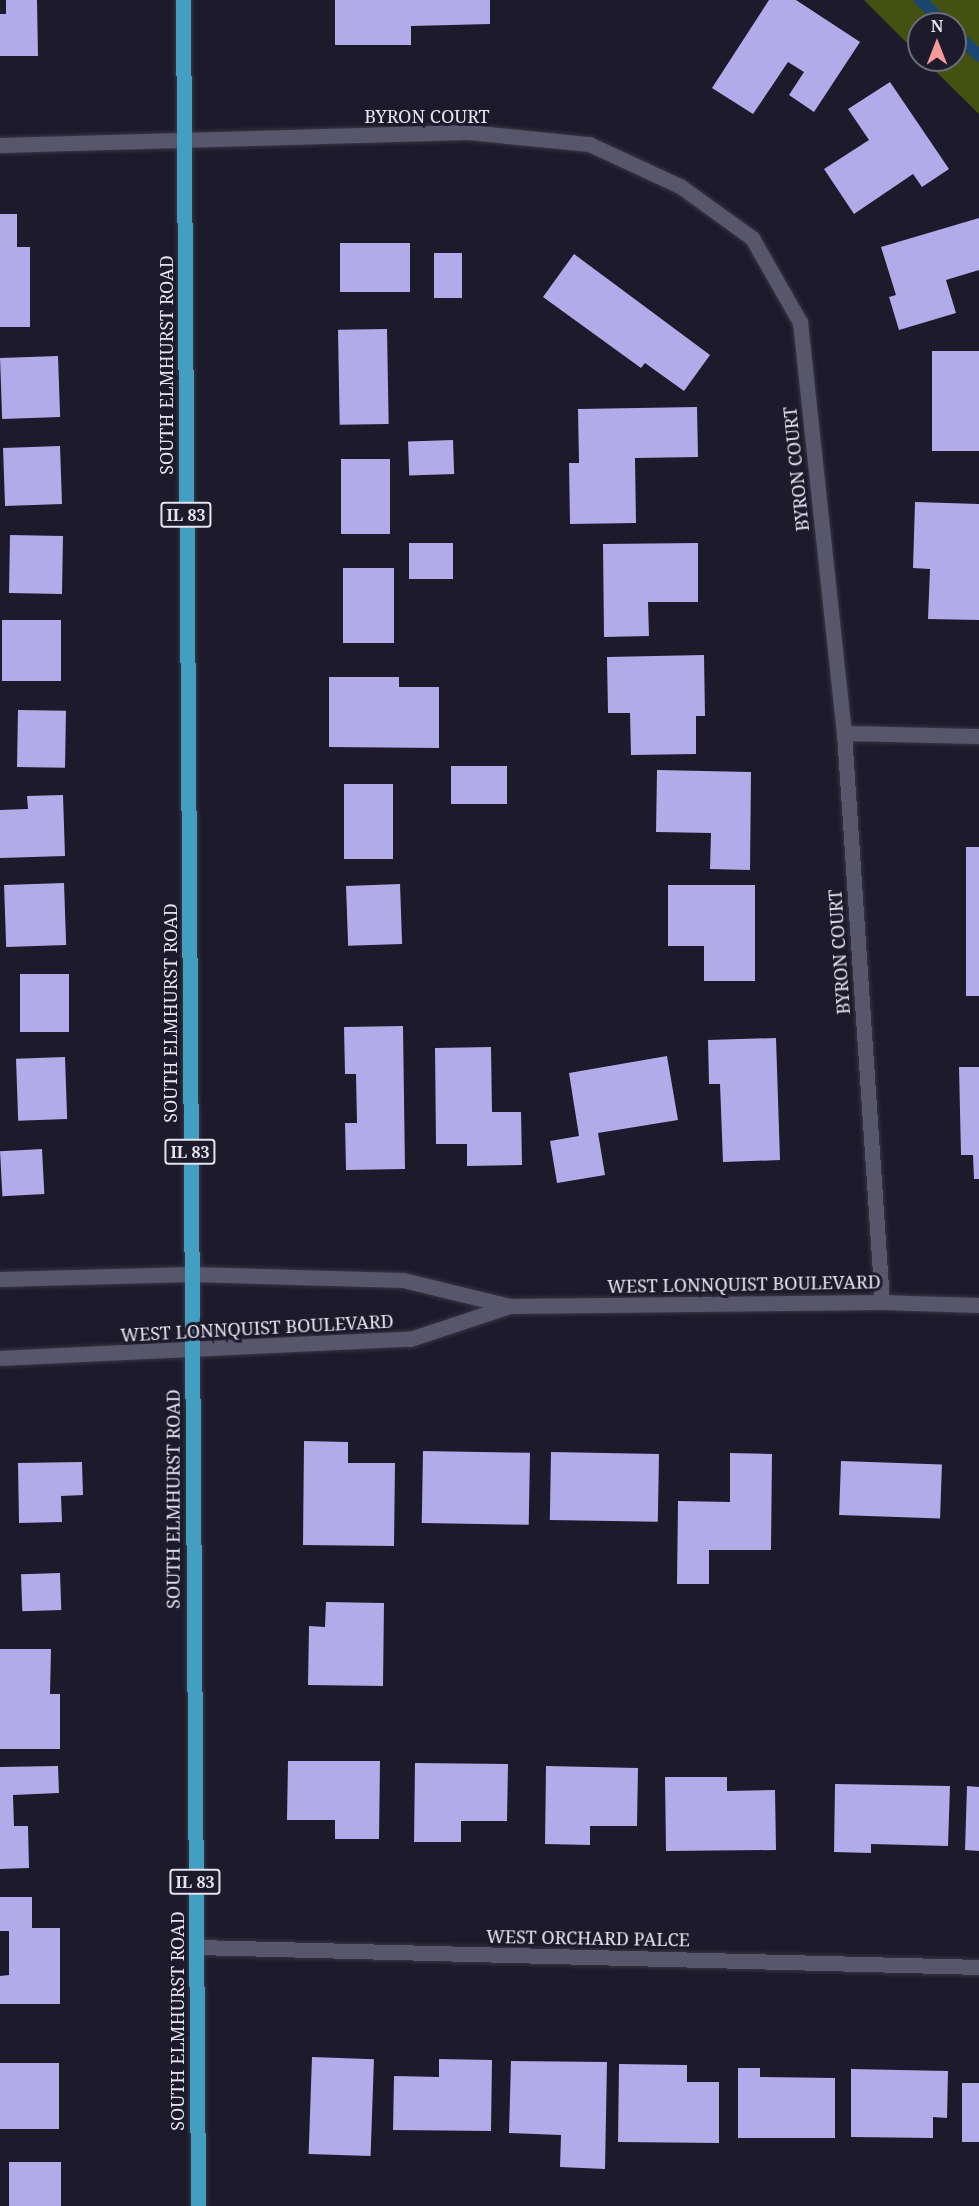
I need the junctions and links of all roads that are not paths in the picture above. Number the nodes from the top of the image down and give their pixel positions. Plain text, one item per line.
1 (183, 0) edge
2 (184, 142) junction
3 (0, 145) edge
4 (844, 733) junction
5 (979, 736) edge
6 (191, 1274) junction
7 (0, 1279) edge
8 (882, 1302) junction
9 (979, 1305) edge
10 (510, 1306) junction
11 (192, 1352) junction
12 (0, 1358) edge
13 (196, 1947) junction
14 (979, 1967) edge
15 (198, 2206) edge

1 - 2 main road, SOUTH ELMHURST ROAD / IL 83
2 - 3 street, BYRON COURT
2 - 4 street, BYRON COURT
2 - 6 main road, SOUTH ELMHURST ROAD / IL 83
4 - 5 street
4 - 8 street, BYRON COURT
6 - 7 street, WEST LONNQUIST BOULEVARD
6 - 10 street, WEST LONNQUIST BOULEVARD
6 - 11 main road, SOUTH ELMHURST ROAD / IL 83
8 - 9 street, WEST LONNQUIST BOULEVARD
8 - 10 street, WEST LONNQUIST BOULEVARD
10 - 11 street, WEST LONNQUIST BOULEVARD
11 - 12 street, WEST LONNQUIST BOULEVARD
11 - 13 main road, SOUTH ELMHURST ROAD / IL 83
13 - 14 street, WEST ORCHARD PALCE
13 - 15 main road, SOUTH ELMHURST ROAD / IL 83

